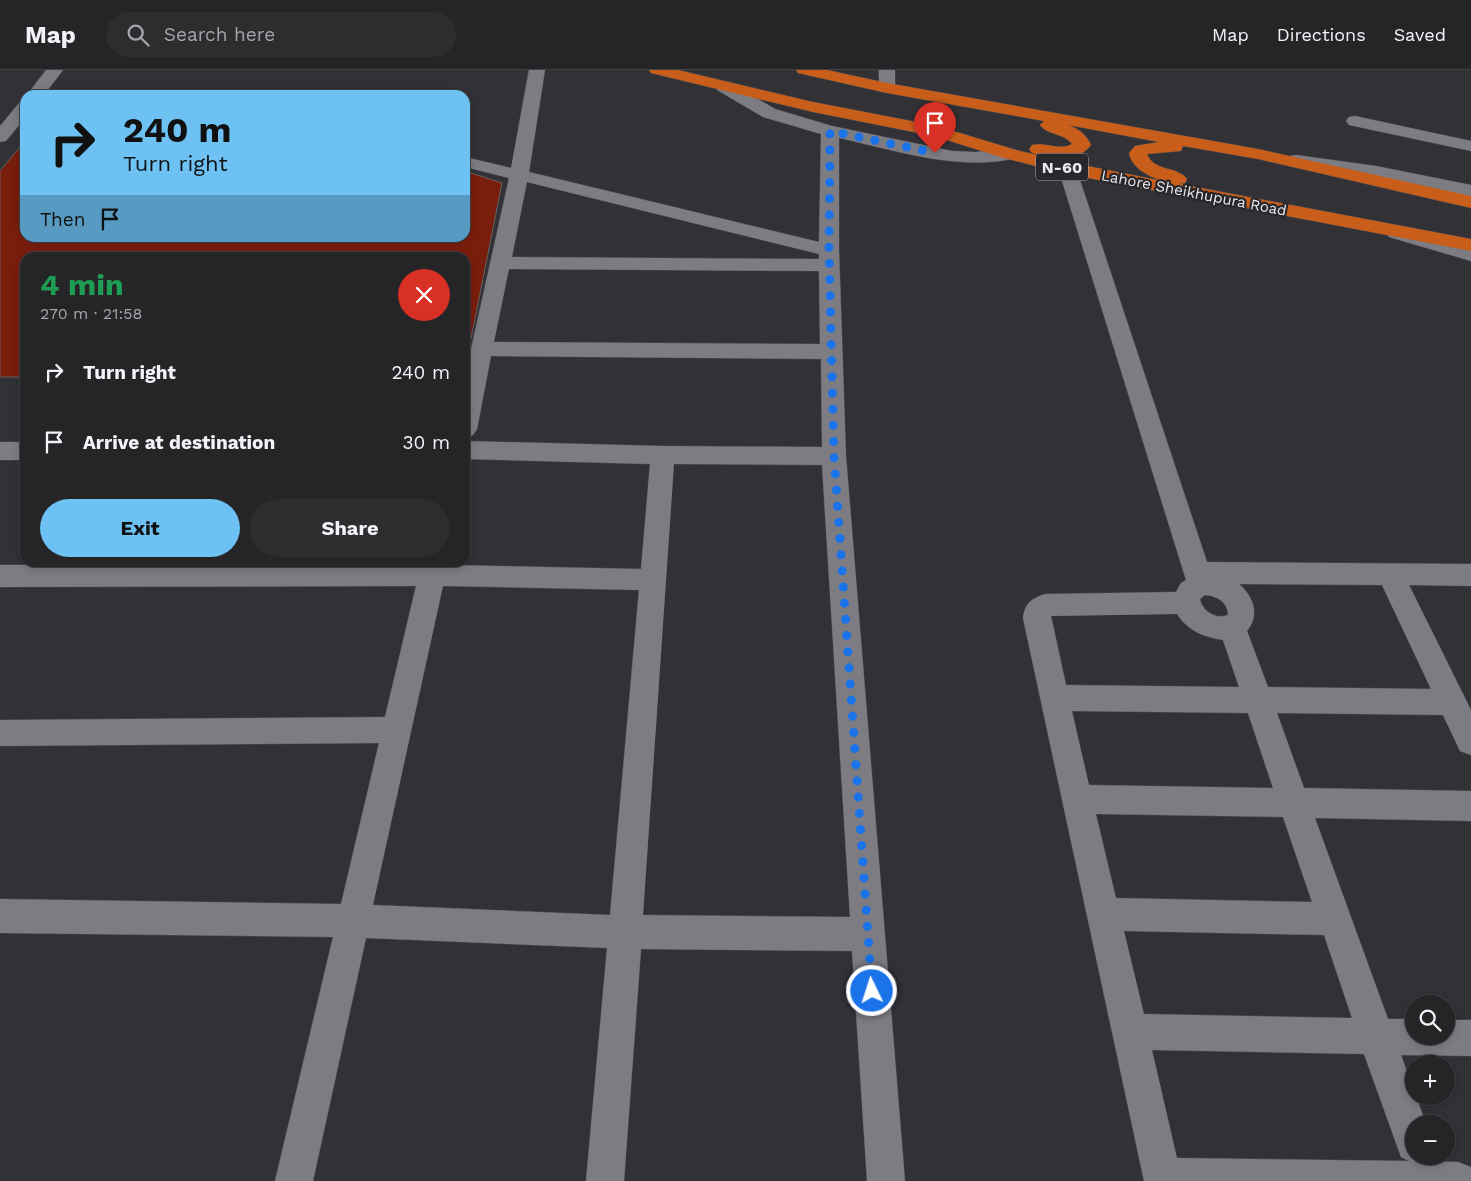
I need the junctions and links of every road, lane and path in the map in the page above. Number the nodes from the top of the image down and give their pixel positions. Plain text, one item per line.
1 (55, 70) edge
2 (536, 70) edge
3 (656, 70) edge
4 (804, 70) edge
5 (887, 79) edge
6 (723, 86) junction
7 (39, 90) edge
8 (995, 107) junction
9 (20, 113) edge
10 (1355, 120) dead end
11 (830, 131) junction
12 (0, 137) edge
13 (973, 142) junction
14 (1471, 146) edge
15 (1010, 154) junction
16 (1258, 154) junction
17 (470, 163) edge
18 (1067, 168) junction
19 (519, 174) junction
20 (1471, 191) edge
21 (1471, 202) edge
22 (1258, 205) junction
23 (1378, 228) junction
24 (1471, 245) edge
25 (1471, 255) edge
26 (830, 258) junction
27 (500, 263) junction
28 (482, 349) junction
29 (832, 352) junction
30 (470, 405) edge
31 (470, 450) edge
32 (0, 451) edge
33 (20, 451) edge
34 (663, 455) junction
35 (834, 456) junction
36 (433, 569) edge
37 (1390, 574) junction
38 (1471, 575) edge
39 (0, 576) edge
40 (653, 580) junction
41 (1195, 587) junction
42 (1232, 626) junction
43 (1054, 698) junction
44 (1259, 701) junction
45 (1452, 702) junction
46 (397, 730) junction
47 (0, 733) edge
48 (1471, 741) edge
49 (1078, 799) junction
50 (1294, 804) junction
51 (1471, 806) edge
52 (1104, 914) junction
53 (0, 916) edge
54 (1334, 919) junction
55 (353, 921) junction
56 (626, 932) junction
57 (868, 934) junction
58 (1131, 1032) junction
59 (1376, 1036) junction
60 (1471, 1038) edge
61 (1405, 1118) edge
62 (1432, 1175) edge
63 (1162, 1179) edge
64 (1281, 1180) edge
65 (294, 1181) edge
66 (606, 1181) edge
67 (886, 1181) edge

1 - 7 street
2 - 19 street
3 - 6 highway, Lahore Sheikhupura Road / N-60
4 - 5 highway
5 - 8 highway
6 - 11 street
6 - 13 highway, Lahore Sheikhupura Road / N-60
8 - 13 highway
8 - 16 highway
9 - 12 street
10 - 14 street
11 - 15 street
11 - 26 street
13 - 15 highway, Lahore Sheikhupura Road / N-60
15 - 18 highway, Lahore Sheikhupura Road / N-60
16 - 20 street
16 - 21 highway
16 - 22 highway
17 - 19 street
18 - 22 highway, Lahore Sheikhupura Road / N-60
18 - 41 street
19 - 26 street
19 - 27 street
22 - 23 highway, Lahore Sheikhupura Road / N-60
23 - 24 highway, Lahore Sheikhupura Road / N-60
23 - 25 street
26 - 27 street
26 - 29 street
27 - 28 street
28 - 29 street
28 - 30 street
29 - 35 street
31 - 34 street
32 - 33 street
34 - 35 street
34 - 40 street
35 - 57 street
36 - 39 street
36 - 40 street
36 - 46 street
37 - 38 street
37 - 41 street
37 - 45 street
40 - 56 street
41 - 42 street
41 - 42 street
41 - 43 street
42 - 44 street
43 - 44 street
43 - 49 street
44 - 45 street
44 - 50 street
45 - 48 street
46 - 47 street
46 - 55 street
49 - 50 street
49 - 52 street
50 - 51 street
50 - 54 street
52 - 54 street
52 - 58 street
53 - 55 street
54 - 59 street
55 - 56 street
55 - 65 street
56 - 57 street
56 - 66 street
57 - 67 street
58 - 59 street
58 - 63 street
59 - 60 street
59 - 61 street
62 - 64 street
63 - 64 street

